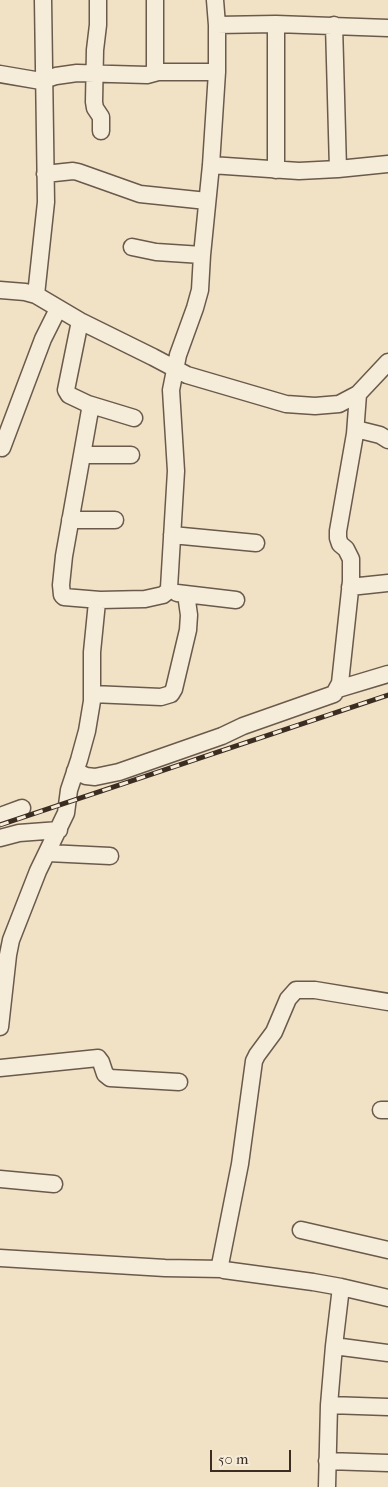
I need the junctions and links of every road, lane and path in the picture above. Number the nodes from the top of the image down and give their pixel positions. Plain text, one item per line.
1 (43, 0) edge
2 (98, 0) edge
3 (155, 0) edge
4 (215, 0) edge
5 (276, 24) junction
6 (217, 25) junction
7 (334, 25) junction
8 (388, 28) edge
9 (155, 72) junction
10 (217, 72) junction
11 (0, 74) edge
12 (94, 74) junction
13 (45, 80) junction
14 (101, 131) dead end
15 (211, 164) junction
16 (388, 164) edge
17 (338, 169) junction
18 (276, 170) junction
19 (46, 174) junction
20 (207, 201) junction
21 (132, 247) dead end
22 (202, 255) junction
23 (0, 290) edge
24 (36, 295) junction
25 (58, 308) junction
26 (80, 321) junction
27 (388, 362) edge
28 (174, 368) junction
29 (358, 394) junction
30 (88, 404) junction
31 (134, 418) dead end
32 (356, 428) junction
33 (388, 440) edge
34 (2, 448) dead end
35 (82, 455) junction
36 (131, 455) dead end
37 (70, 520) junction
38 (115, 520) dead end
39 (172, 535) junction
40 (256, 543) dead end
41 (388, 583) edge
42 (350, 586) junction
43 (168, 591) junction
44 (186, 594) junction
45 (100, 600) junction
46 (236, 600) dead end
47 (388, 674) edge
48 (338, 689) junction
49 (92, 694) junction
50 (74, 772) junction
51 (22, 808) dead end
52 (0, 816) edge
53 (59, 830) junction
54 (0, 838) edge
55 (48, 853) junction
56 (110, 856) dead end
57 (5, 947) edge
58 (388, 1002) edge
59 (0, 1027) edge
60 (0, 1068) edge
61 (179, 1082) dead end
62 (0, 1179) edge
63 (54, 1184) dead end
64 (301, 1230) dead end
65 (388, 1250) edge
66 (0, 1258) edge
67 (222, 1269) junction
68 (341, 1287) junction
69 (388, 1298) edge
70 (334, 1346) junction
71 (388, 1353) edge
72 (329, 1405) junction
73 (388, 1407) edge
74 (328, 1461) junction
75 (388, 1463) edge
76 (327, 1487) edge

1 - 13 street
2 - 12 street
3 - 9 street
4 - 6 street
5 - 6 street
5 - 7 street
5 - 18 street
6 - 10 street
7 - 8 street
7 - 17 street
9 - 10 street
9 - 12 street
10 - 15 street
11 - 13 street
12 - 13 street
12 - 14 street
13 - 19 street
15 - 18 street
15 - 20 street
16 - 17 street
17 - 18 street
19 - 20 street
19 - 24 street
20 - 22 street
21 - 22 street
22 - 28 street
23 - 24 street
24 - 25 street
25 - 26 street
25 - 34 street
26 - 28 street
26 - 30 street
27 - 29 street
28 - 29 street
28 - 39 street
29 - 32 street
30 - 31 street
30 - 35 street
32 - 33 street
32 - 42 street
35 - 36 street
35 - 37 street
37 - 38 street
37 - 45 street
39 - 40 street
39 - 43 street
41 - 42 street
42 - 48 street
43 - 44 street
43 - 45 street
44 - 46 street
44 - 49 street
45 - 49 street
47 - 48 street
48 - 50 street
49 - 50 street
50 - 53 street
51 - 52 street
53 - 54 street
53 - 55 street
55 - 56 street
55 - 57 street
57 - 59 street
58 - 67 street
60 - 61 street
62 - 63 street
64 - 65 street
66 - 67 street
67 - 68 street
68 - 69 street
68 - 70 street
70 - 71 street
70 - 72 street
72 - 73 street
72 - 74 street
74 - 75 street
74 - 76 street

